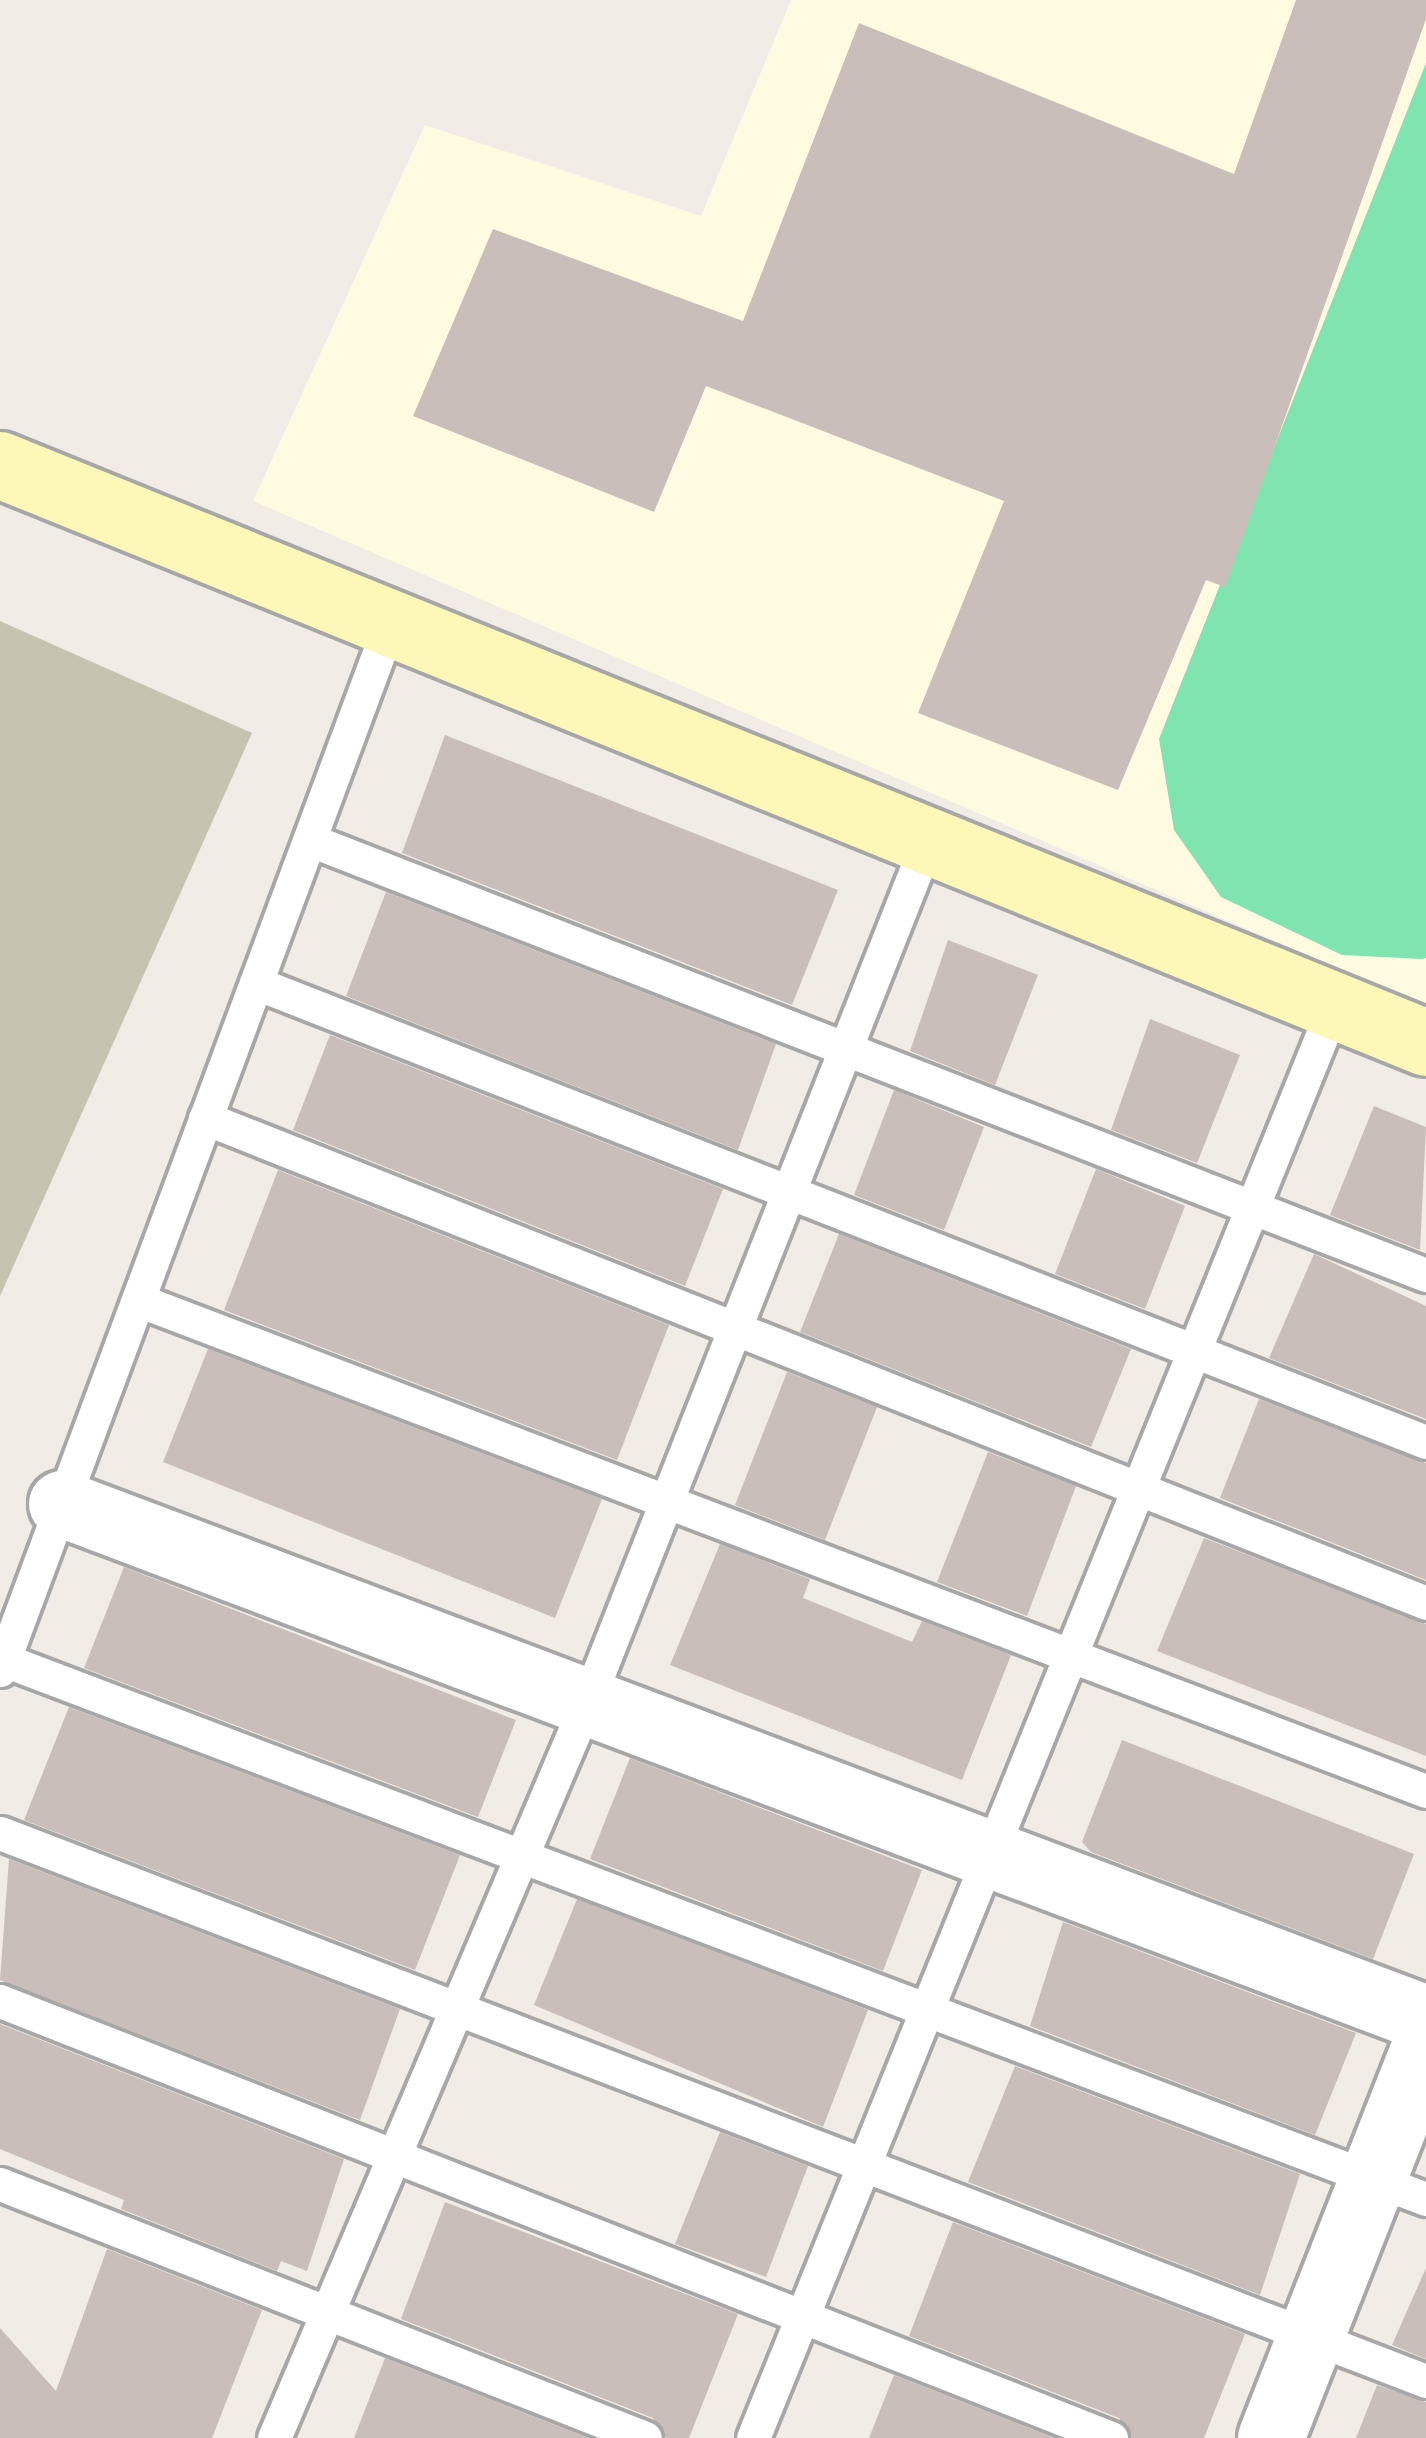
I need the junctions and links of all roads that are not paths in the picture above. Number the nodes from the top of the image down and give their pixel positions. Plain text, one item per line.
1 (0, 465) edge
2 (390, 623) junction
3 (310, 840) junction
4 (928, 841) junction
5 (256, 983) junction
6 (1334, 1006) junction
7 (1426, 1043) edge
8 (846, 1049) junction
9 (205, 1118) junction
10 (789, 1193) junction
11 (1253, 1207) junction
12 (1426, 1275) edge
13 (138, 1300) junction
14 (735, 1329) junction
15 (1195, 1352) junction
16 (1426, 1442) edge
17 (1139, 1489) junction
18 (667, 1501) junction
19 (62, 1504) junction
20 (1426, 1603) edge
21 (1072, 1656) junction
22 (2, 1665) edge
23 (587, 1702) junction
24 (1426, 1791) edge
25 (0, 1833) edge
26 (993, 1855) junction
27 (522, 1857) junction
28 (0, 2002) edge
29 (457, 2008) junction
30 (929, 2011) junction
31 (1426, 2019) edge
32 (1426, 2045) edge
33 (393, 2156) junction
34 (865, 2166) junction
35 (0, 2184) edge
36 (1400, 2189) edge
37 (328, 2312) junction
38 (803, 2317) junction
39 (1311, 2336) junction
40 (1426, 2381) edge
41 (274, 2438) edge
42 (645, 2438) edge
43 (752, 2438) edge
44 (1111, 2438) edge
45 (1271, 2438) edge

1 - 2 street
2 - 3 lane
2 - 4 street
3 - 5 lane
3 - 8 lane
4 - 6 street
4 - 8 lane
5 - 9 lane
5 - 10 lane
6 - 7 street
6 - 11 lane
8 - 10 lane
8 - 11 lane
9 - 13 lane
9 - 14 lane
10 - 14 lane
10 - 15 lane
11 - 12 lane
11 - 15 lane
13 - 18 lane
13 - 19 lane
14 - 17 lane
14 - 18 lane
15 - 16 lane
15 - 17 lane
17 - 20 lane
17 - 21 lane
18 - 21 lane
18 - 23 lane
19 - 22 lane
19 - 23 street
21 - 24 lane
21 - 26 lane
22 - 27 lane
23 - 26 street
23 - 27 lane
25 - 29 lane
26 - 30 lane
26 - 31 street
27 - 29 lane
27 - 30 lane
28 - 33 lane
29 - 33 lane
29 - 34 lane
30 - 34 lane
30 - 36 lane
32 - 36 street
33 - 37 lane
33 - 38 lane
34 - 38 lane
34 - 39 lane
35 - 37 lane
36 - 39 street
37 - 41 lane
37 - 42 lane
38 - 43 lane
38 - 44 lane
39 - 40 lane
39 - 45 street

